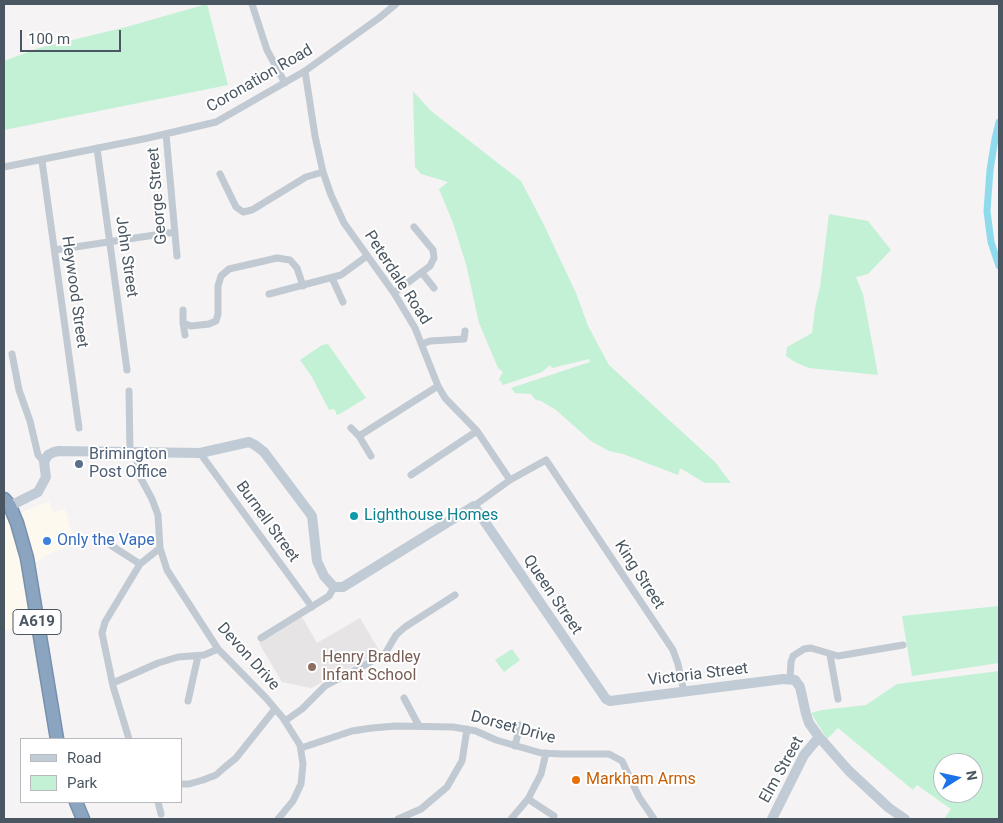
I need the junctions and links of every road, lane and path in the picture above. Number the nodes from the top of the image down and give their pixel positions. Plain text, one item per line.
1 (252, 4) edge
2 (396, 4) edge
3 (305, 71) junction
4 (285, 83) junction
5 (166, 134) junction
6 (97, 148) junction
7 (42, 160) junction
8 (4, 167) edge
9 (323, 172) junction
10 (220, 174) dead end
11 (414, 226) dead end
12 (175, 232) junction
13 (110, 242) junction
14 (54, 250) junction
15 (177, 256) dead end
16 (367, 256) junction
17 (422, 273) junction
18 (332, 278) junction
19 (303, 286) junction
20 (434, 288) dead end
21 (394, 293) junction
22 (269, 294) dead end
23 (343, 302) dead end
24 (183, 310) dead end
25 (183, 323) junction
26 (465, 331) dead end
27 (185, 335) dead end
28 (422, 344) junction
29 (12, 354) dead end
30 (127, 370) dead end
31 (438, 386) junction
32 (129, 391) dead end
33 (79, 428) dead end
34 (351, 428) dead end
35 (476, 431) junction
36 (359, 436) junction
37 (133, 452) junction
38 (200, 453) junction
39 (371, 456) dead end
40 (44, 462) junction
41 (411, 475) dead end
42 (510, 480) junction
43 (7, 503) edge
44 (474, 506) junction
45 (112, 546) dead end
46 (160, 548) junction
47 (140, 564) junction
48 (334, 587) junction
49 (454, 595) dead end
50 (312, 607) junction
51 (261, 638) dead end
52 (881, 640) dead end
53 (903, 645) dead end
54 (882, 648) junction
55 (218, 649) junction
56 (830, 655) junction
57 (198, 656) junction
58 (793, 680) junction
59 (113, 683) junction
60 (684, 692) junction
61 (404, 698) dead end
62 (606, 699) joint
63 (838, 699) dead end
64 (188, 701) dead end
65 (275, 709) junction
66 (285, 721) junction
67 (520, 725) dead end
68 (419, 726) junction
69 (467, 729) junction
70 (819, 737) junction
71 (57, 738) edge
72 (129, 738) edge
73 (515, 746) junction
74 (301, 748) junction
75 (546, 753) junction
76 (182, 784) edge
77 (528, 799) junction
78 (76, 803) edge
79 (158, 803) edge
80 (161, 814) dead end
81 (554, 816) dead end
82 (83, 819) edge
83 (278, 819) edge
84 (398, 819) edge
85 (511, 819) edge
86 (654, 819) edge
87 (772, 819) edge
88 (905, 819) edge

1 - 4 street
2 - 3 street, Coronation Road
3 - 4 street, Coronation Road
3 - 9 street, Peterdale Road
4 - 5 street, Coronation Road
5 - 6 street, Coronation Road
5 - 12 street, George Street
6 - 7 street, Coronation Road
6 - 13 street, John Street
7 - 8 street, Coronation Road
7 - 14 street, Heywood Street
9 - 10 street
9 - 16 street, Peterdale Road
11 - 17 street
12 - 13 street
12 - 15 street, George Street
13 - 14 street
13 - 30 street, John Street
14 - 33 street, Heywood Street
16 - 18 street
16 - 21 street, Peterdale Road
17 - 20 street
17 - 21 street
18 - 19 street
18 - 23 street
19 - 22 street
19 - 25 street
21 - 28 street, Peterdale Road
24 - 25 street
25 - 27 street
26 - 28 street
28 - 31 street, Peterdale Road
29 - 40 street
31 - 35 street, Peterdale Road
31 - 36 street
32 - 37 street
34 - 36 street
35 - 41 street
35 - 42 street, Peterdale Road
36 - 39 street
37 - 38 street
37 - 40 street
37 - 46 street, Devon Drive
38 - 48 street
38 - 50 street, Burnell Street
40 - 43 street
42 - 44 street
42 - 60 street, King Street
43 - 71 highway, A619
44 - 48 street
44 - 62 street, Queen Street
45 - 47 street
46 - 47 street
46 - 55 street, Devon Drive
47 - 59 street
48 - 50 street
49 - 66 street
50 - 51 street
52 - 54 street
53 - 54 street
54 - 56 street
55 - 57 street
55 - 65 street, Devon Drive
56 - 58 street
56 - 63 street
57 - 59 street
57 - 64 street
58 - 60 street, Victoria Street
58 - 70 street
59 - 72 street
60 - 62 street, Victoria Street
61 - 68 street
65 - 66 street, Devon Drive
65 - 76 street
66 - 74 street, Devon Drive
67 - 73 street
68 - 69 street, Dorset Drive
68 - 74 street, Dorset Drive
69 - 73 street, Dorset Drive
69 - 84 street
70 - 87 street, Elm Street
70 - 88 street
73 - 75 street, Dorset Drive
74 - 83 street, Devon Drive
75 - 77 street
75 - 86 street, Dorset Drive
77 - 81 street
77 - 85 street
78 - 82 highway
79 - 80 street

